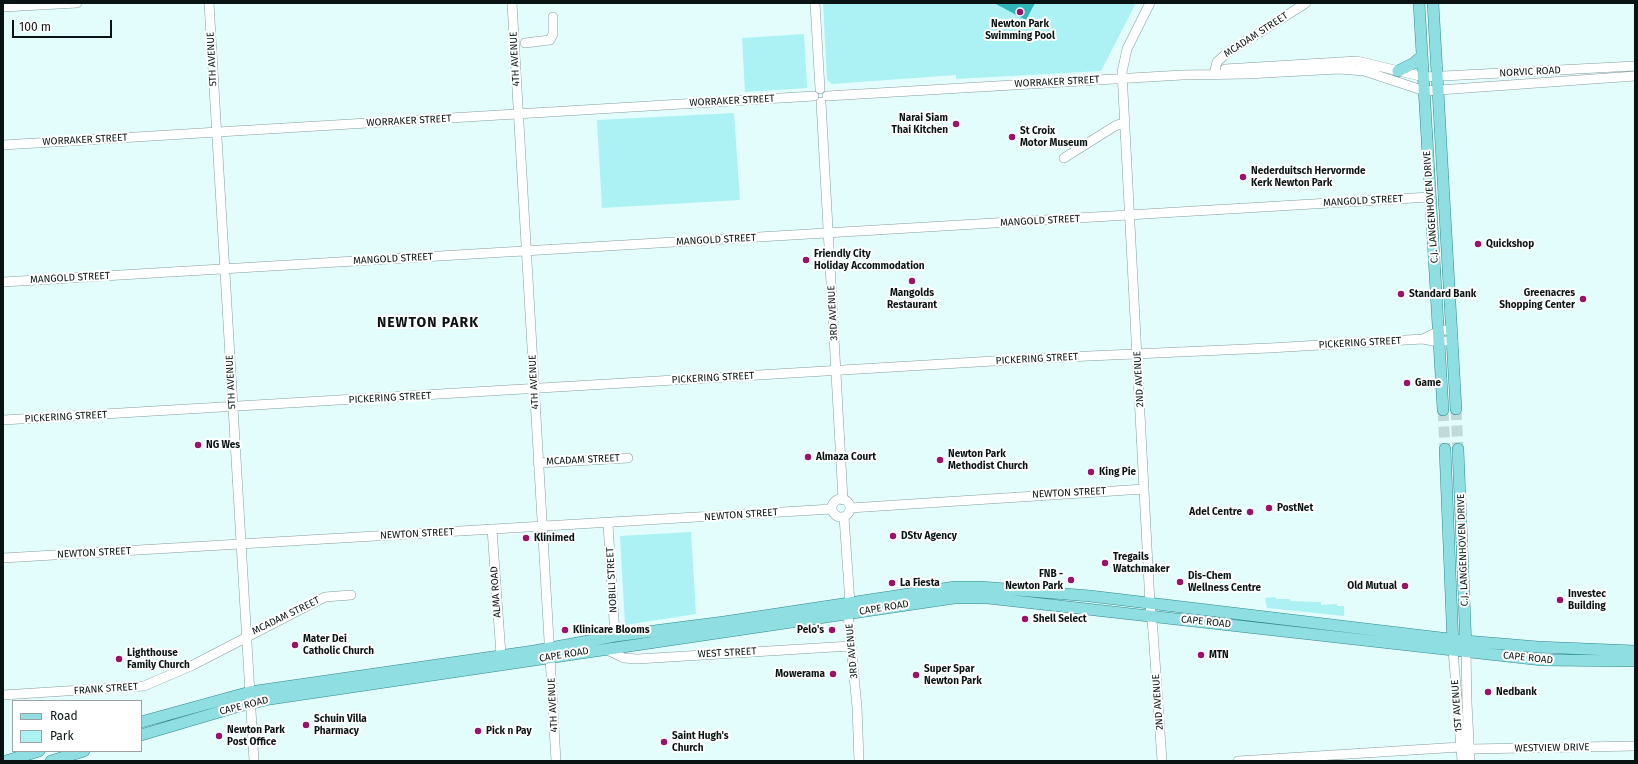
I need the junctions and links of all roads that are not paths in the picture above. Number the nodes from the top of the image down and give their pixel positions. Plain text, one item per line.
1 (78, 3) edge
2 (209, 3) edge
3 (512, 3) edge
4 (815, 3) edge
5 (1150, 3) edge
6 (1306, 3) edge
7 (1419, 3) edge
8 (1433, 3) edge
9 (3, 7) edge
10 (553, 17) dead end
11 (525, 43) dead end
12 (1422, 56) junction
13 (1635, 66) edge
14 (1398, 71) junction
15 (1214, 72) junction
16 (1437, 76) junction
17 (1635, 76) edge
18 (1424, 77) junction
19 (1122, 79) junction
20 (1439, 89) junction
21 (1424, 91) junction
22 (821, 96) junction
23 (518, 114) junction
24 (1123, 123) junction
25 (216, 132) junction
26 (3, 145) edge
27 (1064, 158) dead end
28 (1430, 197) junction
29 (1129, 216) junction
30 (828, 233) junction
31 (526, 252) junction
32 (225, 269) junction
33 (3, 282) edge
34 (1452, 335) junction
35 (1439, 336) junction
36 (1138, 353) junction
37 (837, 371) junction
38 (535, 389) junction
39 (233, 407) junction
40 (1456, 409) tunnel mouth
41 (1443, 410) tunnel mouth
42 (3, 420) edge
43 (1445, 449) tunnel mouth
44 (1458, 449) tunnel mouth
45 (628, 458) dead end
46 (538, 463) junction
47 (1144, 489) junction
48 (843, 500) junction
49 (850, 508) junction
50 (832, 509) junction
51 (844, 517) junction
52 (608, 524) junction
53 (542, 526) junction
54 (492, 529) junction
55 (241, 544) junction
56 (3, 558) edge
57 (351, 595) dead end
58 (1150, 604) junction
59 (849, 608) junction
60 (1152, 617) junction
61 (246, 636) junction
62 (615, 636) junction
63 (1453, 644) junction
64 (851, 646) junction
65 (1466, 646) junction
66 (605, 649) junction
67 (1635, 651) edge
68 (550, 652) junction
69 (501, 655) junction
70 (1635, 661) edge
71 (250, 692) junction
72 (3, 695) edge
73 (250, 704) junction
74 (142, 722) edge
75 (142, 735) edge
76 (1635, 746) edge
77 (1460, 748) junction
78 (1470, 749) junction
79 (36, 752) edge
80 (81, 752) edge
81 (6, 761) edge
82 (51, 761) edge
83 (254, 761) edge
84 (556, 761) edge
85 (860, 761) edge
86 (1162, 761) edge
87 (1238, 761) edge
88 (1462, 761) edge
89 (1470, 761) edge

1 - 9 street
2 - 25 street, 5TH AVENUE
3 - 23 street, 4TH AVENUE
4 - 22 street, 3RD AVENUE
5 - 19 street, 2ND AVENUE
6 - 15 street, MCADAM STREET
7 - 12 main road, C.J. LANGENHOVEN DRIVE
8 - 16 main road, C.J. LANGENHOVEN DRIVE
10 - 11 street
12 - 14 main road
12 - 18 main road, C.J. LANGENHOVEN DRIVE
13 - 16 street, NORVIC ROAD
14 - 15 street, WORRAKER STREET
14 - 18 street, WORRAKER STREET
15 - 19 street, WORRAKER STREET
15 - 21 street, WORRAKER STREET
16 - 18 street, NORVIC ROAD
16 - 20 main road, C.J. LANGENHOVEN DRIVE
17 - 20 street, NORVIC ROAD
18 - 21 main road, C.J. LANGENHOVEN DRIVE
19 - 22 street, WORRAKER STREET
19 - 24 street, 2ND AVENUE
20 - 21 street, NORVIC ROAD
20 - 34 main road, C.J. LANGENHOVEN DRIVE
21 - 28 main road, C.J. LANGENHOVEN DRIVE
22 - 23 street, WORRAKER STREET
22 - 30 street, 3RD AVENUE
23 - 25 street, WORRAKER STREET
23 - 31 street, 4TH AVENUE
24 - 27 street
24 - 29 street, 2ND AVENUE
25 - 26 street, WORRAKER STREET
25 - 32 street, 5TH AVENUE
28 - 29 street, MANGOLD STREET
28 - 35 main road, C.J. LANGENHOVEN DRIVE
29 - 30 street, MANGOLD STREET
29 - 36 street, 2ND AVENUE
30 - 31 street, MANGOLD STREET
30 - 37 street, 3RD AVENUE
31 - 32 street, MANGOLD STREET
31 - 38 street, 4TH AVENUE
32 - 33 street, MANGOLD STREET
32 - 39 street, 5TH AVENUE
34 - 35 street, PICKERING STREET
34 - 40 main road, C.J. LANGENHOVEN DRIVE
35 - 36 street, PICKERING STREET
35 - 41 main road, C.J. LANGENHOVEN DRIVE
36 - 37 street, PICKERING STREET
36 - 47 street, 2ND AVENUE
37 - 38 street, PICKERING STREET
37 - 48 street, 3RD AVENUE
38 - 39 street, PICKERING STREET
38 - 46 street, 4TH AVENUE
39 - 42 street, PICKERING STREET
39 - 55 street, 5TH AVENUE
43 - 63 main road, C.J. LANGENHOVEN DRIVE
44 - 65 main road, C.J. LANGENHOVEN DRIVE
45 - 46 street, MCADAM STREET
46 - 53 street, 4TH AVENUE
47 - 49 street, NEWTON STREET
47 - 58 street, 2ND AVENUE
48 - 49 street
48 - 50 street
49 - 51 street
50 - 51 street
50 - 52 street, NEWTON STREET
51 - 59 street, 3RD AVENUE
52 - 53 street, NEWTON STREET
52 - 62 street, NOBILI STREET
53 - 54 street, NEWTON STREET
53 - 68 street, 4TH AVENUE
54 - 55 street, NEWTON STREET
54 - 69 street, ALMA ROAD
55 - 56 street, NEWTON STREET
55 - 61 street, 5TH AVENUE
57 - 61 street, MCADAM STREET
58 - 59 main road, CAPE ROAD
58 - 60 street, 2ND AVENUE
58 - 63 main road, CAPE ROAD
59 - 60 main road, CAPE ROAD
59 - 62 main road, CAPE ROAD
59 - 64 street, 3RD AVENUE
59 - 66 main road, CAPE ROAD
60 - 63 main road, CAPE ROAD
60 - 86 street, 2ND AVENUE
61 - 71 street, 5TH AVENUE
61 - 72 street, FRANK STREET
62 - 68 main road, CAPE ROAD
63 - 65 main road, CAPE ROAD
63 - 77 street, 1ST AVENUE
64 - 66 street, WEST STREET
64 - 85 street, 3RD AVENUE
65 - 67 main road, CAPE ROAD
65 - 70 main road, CAPE ROAD
65 - 78 street, 1ST AVENUE
66 - 68 main road, CAPE ROAD
68 - 69 main road, CAPE ROAD
68 - 73 main road, CAPE ROAD
68 - 84 street, 4TH AVENUE
69 - 71 main road, CAPE ROAD
71 - 73 street, 5TH AVENUE
71 - 74 main road, CAPE ROAD
73 - 75 main road, CAPE ROAD
73 - 83 street, 5TH AVENUE
76 - 78 street, WESTVIEW DRIVE
77 - 87 street
77 - 88 street, 1ST AVENUE
78 - 89 street, 1ST AVENUE
79 - 81 main road
80 - 82 main road

